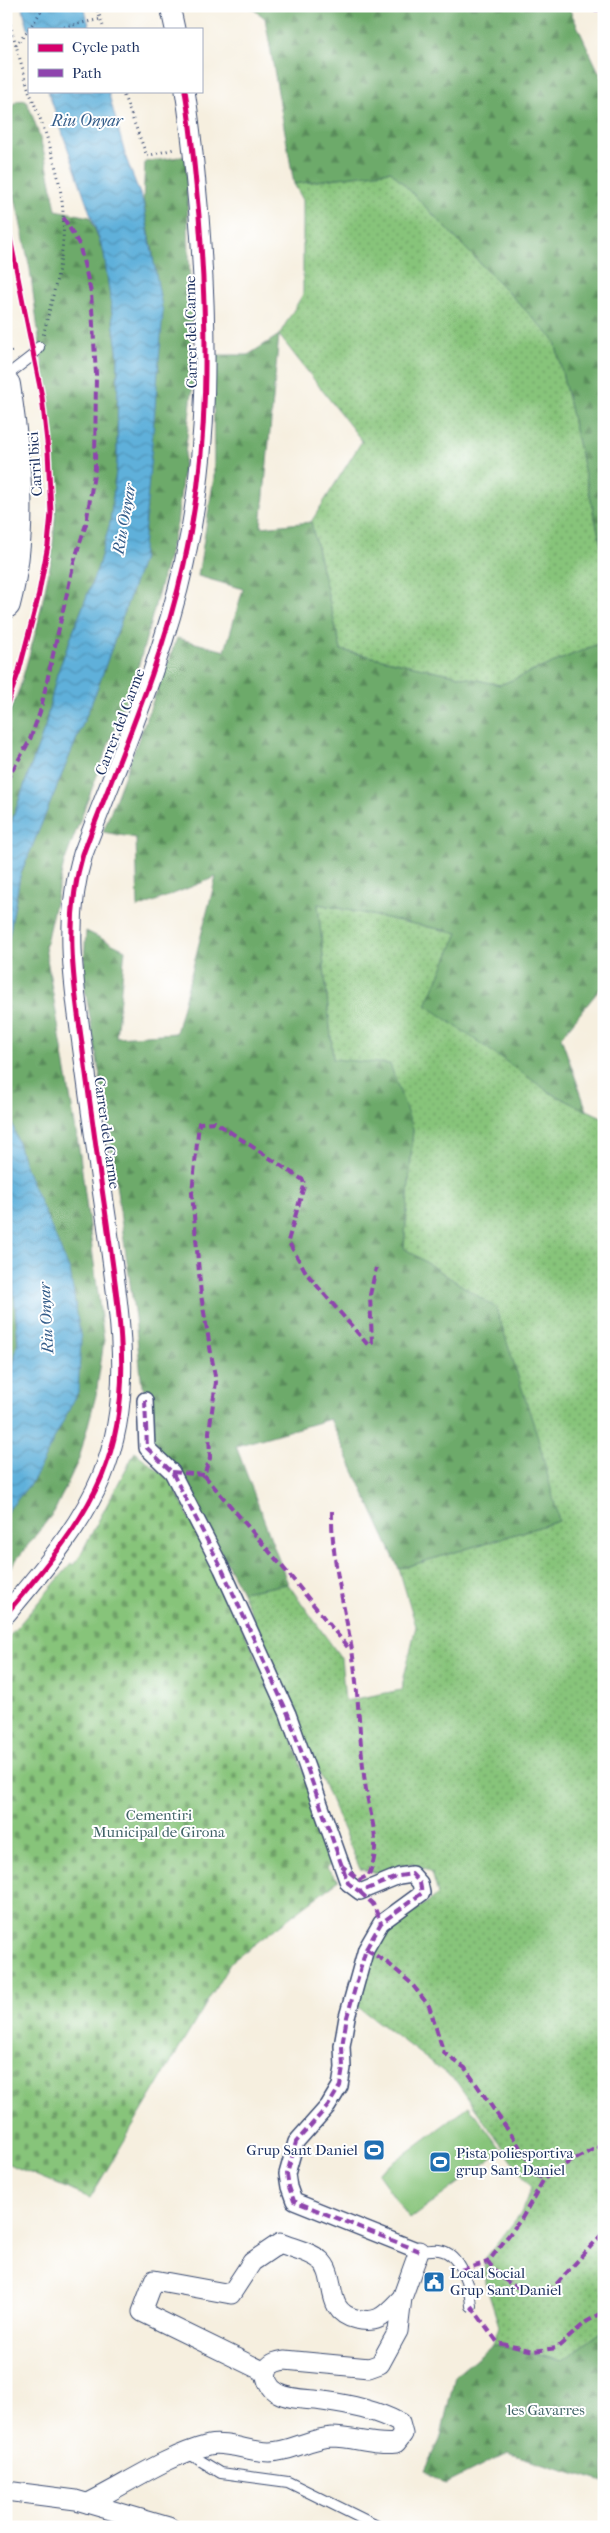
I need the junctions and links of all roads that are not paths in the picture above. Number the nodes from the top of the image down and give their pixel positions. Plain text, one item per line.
1 (170, 6) edge
2 (175, 28) edge
3 (185, 92) edge
4 (39, 347) road end
5 (6, 376) edge
6 (6, 385) edge
7 (6, 604) edge
8 (145, 1400) dead end
9 (6, 1614) edge
10 (420, 2251) junction
11 (402, 2298) junction
12 (471, 2306) dead end
13 (266, 2373) junction
14 (186, 2452) junction
15 (6, 2491) edge
16 (88, 2503) junction
17 (169, 2527) edge
18 (379, 2527) edge

1 - 2 street
3 - 9 street, Carrer del Carme
4 - 5 lane
6 - 7 main road
8 - 10 street
10 - 11 street
10 - 12 lane
11 - 13 street
11 - 13 street
13 - 14 street
14 - 16 street
14 - 18 lane
15 - 16 street
16 - 17 street

